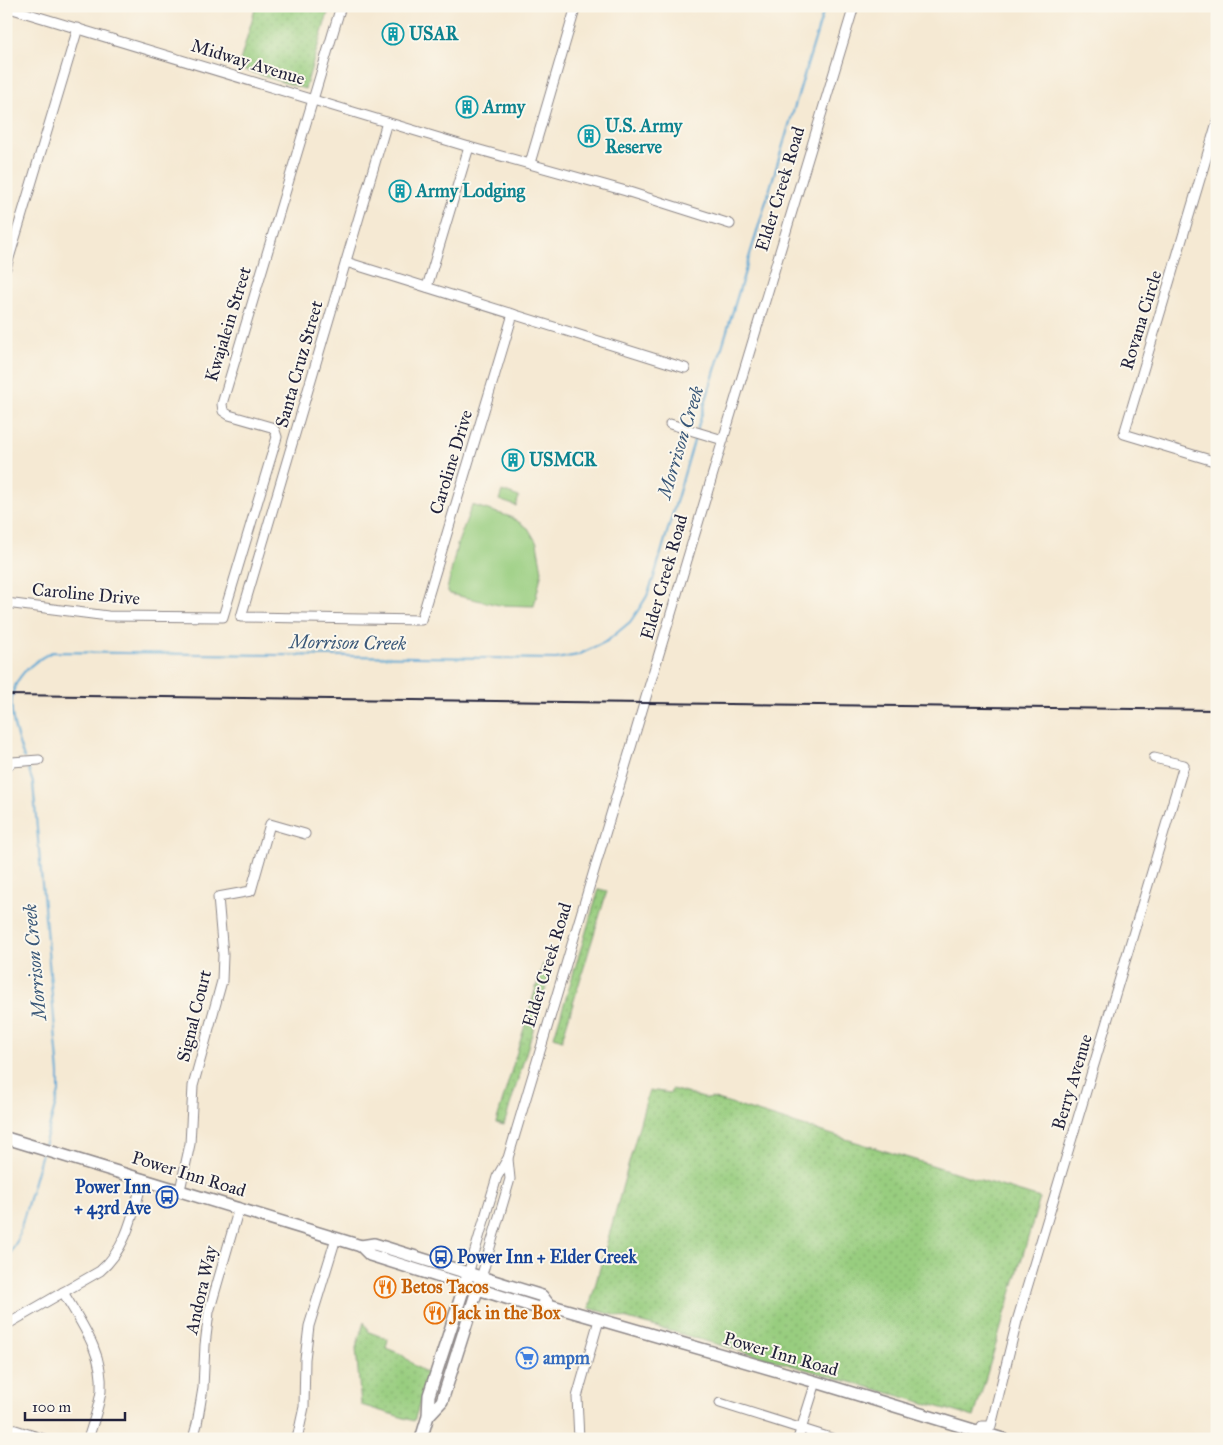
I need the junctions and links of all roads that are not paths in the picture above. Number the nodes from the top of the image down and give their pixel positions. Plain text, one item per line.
1 (341, 6) edge
2 (576, 6) edge
3 (854, 6) edge
4 (6, 7) edge
5 (17, 8) edge
6 (78, 28) junction
7 (312, 98) junction
8 (387, 122) junction
9 (1217, 122) edge
10 (470, 146) junction
11 (530, 163) junction
12 (730, 224) dead end
13 (346, 262) junction
14 (6, 268) edge
15 (427, 287) junction
16 (513, 314) junction
17 (685, 368) dead end
18 (670, 424) dead end
19 (722, 440) junction
20 (1217, 462) edge
21 (6, 603) edge
22 (223, 617) joint
23 (241, 617) joint
24 (1154, 758) dead end
25 (39, 760) dead end
26 (9, 765) edge
27 (305, 834) dead end
28 (6, 1138) edge
29 (508, 1158) junction
30 (143, 1179) junction
31 (180, 1190) junction
32 (239, 1208) junction
33 (336, 1238) junction
34 (466, 1279) junction
35 (479, 1283) junction
36 (62, 1292) junction
37 (599, 1320) junction
38 (6, 1325) edge
39 (816, 1382) junction
40 (720, 1403) dead end
41 (428, 1416) junction
42 (6, 1427) edge
43 (801, 1429) junction
44 (980, 1432) junction
45 (17, 1435) edge
46 (44, 1439) edge
47 (88, 1439) edge
48 (192, 1439) edge
49 (297, 1439) edge
50 (421, 1439) edge
51 (579, 1439) edge
52 (798, 1439) edge
53 (834, 1439) edge
54 (1003, 1439) edge

1 - 7 street, Kwajalein Street
2 - 11 street
3 - 19 street, Elder Creek Road
4 - 5 street, Midway Avenue
5 - 6 street, Midway Avenue
6 - 7 street, Midway Avenue
6 - 14 street
7 - 8 street, Midway Avenue
7 - 22 street, Kwajalein Street
8 - 10 street, Midway Avenue
8 - 13 street, Santa Cruz Street
9 - 20 street, Rovana Circle
10 - 11 street, Midway Avenue
10 - 15 street
11 - 12 street, Midway Avenue
13 - 15 street
13 - 23 street, Santa Cruz Street
15 - 16 street
16 - 17 street
16 - 23 street, Caroline Drive
18 - 19 street
19 - 29 street, Elder Creek Road
21 - 22 street, Caroline Drive
24 - 44 street, Berry Avenue
25 - 26 street
27 - 31 street, Signal Court
28 - 30 main road, Power Inn Road
29 - 34 street, Elder Creek Road
29 - 35 street, Elder Creek Road
30 - 31 main road, Power Inn Road
30 - 36 street
31 - 32 main road, Power Inn Road
32 - 33 main road, Power Inn Road
32 - 48 street, Andora Way
33 - 34 main road, Power Inn Road
33 - 49 street
34 - 35 main road, Power Inn Road
34 - 41 main road, Elder Creek Road
35 - 37 main road, Power Inn Road
35 - 41 main road, Elder Creek Road
36 - 38 street
36 - 47 street
37 - 39 main road, Power Inn Road
37 - 51 street
39 - 43 street
39 - 44 main road, Power Inn Road
40 - 43 street
41 - 50 main road, Elder Creek Road
42 - 45 street
43 - 52 street
43 - 53 street
44 - 54 main road, Power Inn Road
45 - 46 street

